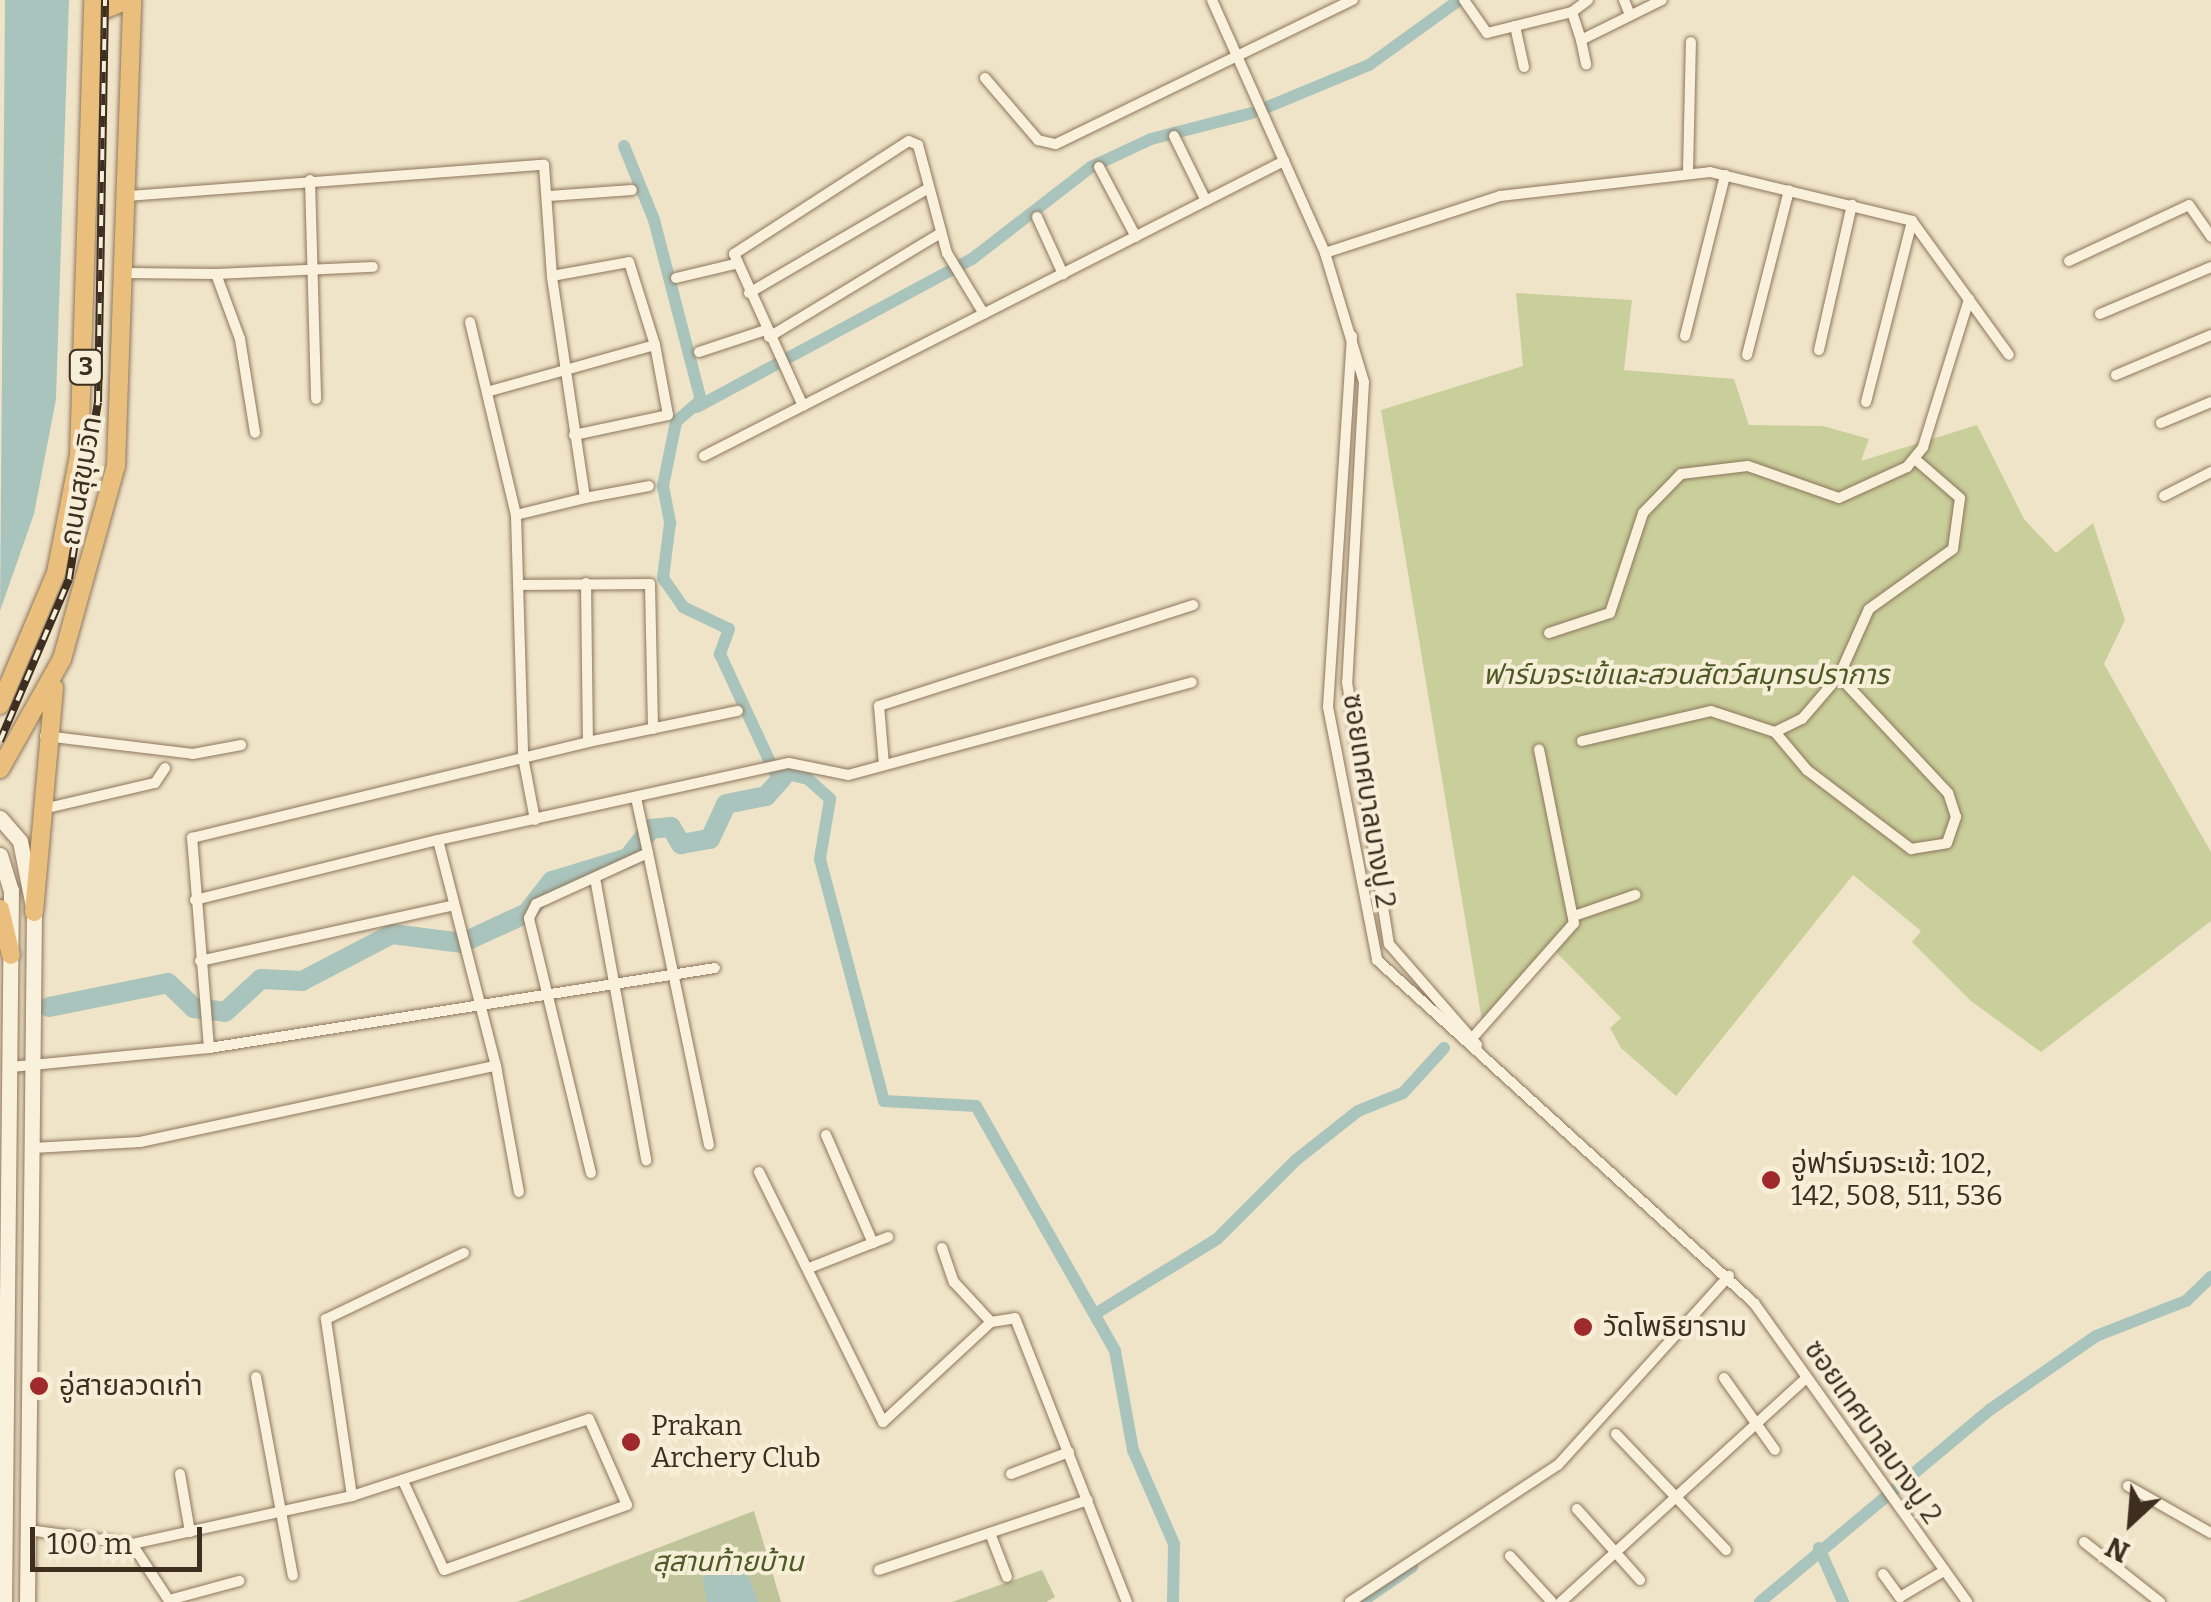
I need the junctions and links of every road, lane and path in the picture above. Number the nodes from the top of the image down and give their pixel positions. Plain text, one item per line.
1 (130, 0) edge
2 (1212, 0) edge
3 (1353, 0) edge
4 (1588, 0) edge
5 (1624, 0) edge
6 (1662, 0) edge
7 (1464, 1) edge
8 (93, 7) edge
9 (1572, 12) junction
10 (1630, 16) junction
11 (1515, 26) junction
12 (1581, 40) junction
13 (1691, 42) dead end
14 (1234, 53) junction
15 (1586, 64) dead end
16 (1524, 66) dead end
17 (985, 78) dead end
18 (1174, 136) dead end
19 (1284, 161) junction
20 (1099, 166) dead end
21 (1688, 171) junction
22 (1725, 175) junction
23 (310, 180) junction
24 (632, 190) dead end
25 (925, 190) junction
26 (1789, 190) junction
27 (128, 196) junction
28 (549, 196) junction
29 (1206, 201) junction
30 (1852, 205) junction
31 (1037, 217) dead end
32 (1912, 221) junction
33 (2208, 224) edge
34 (940, 234) junction
35 (1136, 236) junction
36 (2211, 237) edge
37 (1325, 252) junction
38 (2068, 261) dead end
39 (735, 264) junction
40 (313, 265) junction
41 (374, 267) dead end
42 (2211, 267) edge
43 (126, 273) junction
44 (216, 274) junction
45 (1063, 274) junction
46 (552, 276) junction
47 (676, 278) dead end
48 (748, 293) junction
49 (1969, 299) junction
50 (984, 314) junction
51 (2100, 314) dead end
52 (470, 322) dead end
53 (768, 333) junction
54 (2211, 334) edge
55 (1352, 336) junction
56 (1685, 336) dead end
57 (655, 344) junction
58 (1819, 350) dead end
59 (699, 352) dead end
60 (2008, 354) dead end
61 (1747, 355) dead end
62 (560, 373) junction
63 (2116, 375) dead end
64 (487, 392) junction
65 (316, 399) dead end
66 (1866, 402) dead end
67 (2211, 402) edge
68 (802, 406) junction
69 (2161, 422) dead end
70 (255, 433) dead end
71 (574, 435) junction
72 (704, 456) dead end
73 (1916, 458) junction
74 (2211, 472) edge
75 (649, 486) dead end
76 (2164, 496) dead end
77 (585, 498) junction
78 (516, 516) junction
79 (586, 583) junction
80 (519, 585) junction
81 (1193, 605) dead end
82 (1549, 633) dead end
83 (62, 659) junction
84 (1838, 676) junction
85 (1192, 682) dead end
86 (0, 705) edge
87 (738, 710) dead end
88 (653, 729) junction
89 (1775, 732) junction
90 (44, 736) junction
91 (1582, 740) dead end
92 (588, 742) junction
93 (241, 745) dead end
94 (1540, 749) dead end
95 (522, 757) junction
96 (884, 765) junction
97 (166, 768) dead end
98 (0, 769) edge
99 (636, 798) junction
100 (41, 810) junction
101 (0, 818) edge
102 (534, 820) junction
103 (438, 840) junction
104 (648, 853) junction
105 (0, 855) edge
106 (595, 878) junction
107 (1636, 896) dead end
108 (194, 900) junction
109 (451, 906) junction
110 (0, 909) edge
111 (34, 912) junction
112 (1574, 916) junction
113 (11, 955) junction
114 (200, 961) junction
115 (714, 968) dead end
116 (676, 974) junction
117 (610, 984) junction
118 (544, 992) junction
119 (476, 1003) junction
120 (1476, 1040) junction
121 (209, 1048) junction
122 (33, 1066) junction
123 (496, 1066) junction
124 (11, 1067) junction
125 (826, 1135) dead end
126 (709, 1145) dead end
127 (33, 1148) junction
128 (646, 1160) dead end
129 (759, 1172) dead end
130 (592, 1174) dead end
131 (520, 1192) dead end
132 (888, 1237) dead end
133 (873, 1243) junction
134 (942, 1248) dead end
135 (464, 1253) dead end
136 (808, 1268) junction
137 (1729, 1276) junction
138 (990, 1322) junction
139 (256, 1377) dead end
140 (1724, 1378) dead end
141 (1806, 1378) junction
142 (1752, 1420) junction
143 (1616, 1434) dead end
144 (1775, 1450) dead end
145 (1069, 1452) junction
146 (180, 1474) dead end
147 (1011, 1474) dead end
148 (403, 1481) junction
149 (2128, 1486) dead end
150 (2, 1491) edge
151 (352, 1496) junction
152 (1674, 1497) junction
153 (1088, 1500) junction
154 (1578, 1509) dead end
155 (280, 1513) junction
156 (2, 1529) edge
157 (28, 1530) junction
158 (190, 1532) junction
159 (990, 1533) junction
160 (2211, 1533) edge
161 (2084, 1542) dead end
162 (132, 1544) junction
163 (1726, 1550) dead end
164 (1616, 1551) junction
165 (1510, 1556) dead end
166 (880, 1570) dead end
167 (1944, 1571) junction
168 (1883, 1574) dead end
169 (293, 1576) dead end
170 (1007, 1577) dead end
171 (1640, 1580) dead end
172 (239, 1581) dead end
173 (169, 1601) edge
174 (4, 1602) edge
175 (27, 1602) edge
176 (1127, 1602) edge
177 (1350, 1602) edge
178 (1552, 1602) edge
179 (1561, 1602) edge
180 (1967, 1602) edge
181 (2160, 1602) edge

1 - 8 highway
1 - 27 highway, ถนนสุขุมวิท / 3
2 - 14 street, ซอยเทศบาลบางปู 2
3 - 14 street
4 - 9 street
5 - 10 street
6 - 10 street
7 - 11 street
8 - 86 highway, ถนนสุขุมวิท / 3
9 - 11 street
9 - 12 street
10 - 12 street
11 - 16 street
12 - 15 street
13 - 21 street
14 - 17 street
14 - 19 street, ซอยเทศบาลบางปู 2
18 - 29 street
19 - 29 street
19 - 37 street, ซอยเทศบาลบางปู 2
20 - 35 street
21 - 22 street
21 - 37 street
22 - 26 street
22 - 56 street
23 - 27 street
23 - 28 street
23 - 40 street
24 - 28 street
25 - 34 street
25 - 39 street
25 - 48 street
26 - 30 street
26 - 61 street
27 - 43 highway, ถนนสุขุมวิท / 3
28 - 46 street
29 - 35 street
30 - 32 street
30 - 58 street
31 - 45 street
32 - 49 street
32 - 66 street
33 - 36 street
33 - 38 street
34 - 50 street
34 - 53 street
35 - 45 street
37 - 55 street, ซอยเทศบาลบางปู 2
39 - 47 street
39 - 48 street
40 - 41 street
40 - 44 street
40 - 65 street
42 - 51 street
43 - 44 street
43 - 83 highway, ถนนสุขุมวิท / 3
44 - 70 street
45 - 50 street
46 - 57 street
46 - 62 street
48 - 53 street
49 - 60 street
49 - 73 street
50 - 68 street
52 - 64 street
53 - 59 street
53 - 68 street
54 - 63 street
55 - 120 street, ซอยเทศบาลบางปู 2
55 - 120 street, ซอยเทศบาลบางปู 2
57 - 62 street
57 - 71 street
62 - 64 street
62 - 71 street
64 - 78 street
67 - 69 street
68 - 72 street
71 - 77 street
73 - 82 street
73 - 84 street
74 - 76 street
75 - 77 street
77 - 78 street
78 - 80 street
79 - 80 street
79 - 88 street
79 - 92 street
80 - 95 street
81 - 96 street
83 - 90 highway
83 - 98 highway, ถนนสุขุมวิท / 3
84 - 89 street
84 - 89 street
85 - 96 street
87 - 88 street
88 - 92 street
89 - 91 street
90 - 93 street
90 - 100 highway
92 - 95 street
94 - 112 street
95 - 102 street
95 - 108 street
96 - 99 street
97 - 100 street
99 - 102 street
99 - 104 street
100 - 111 highway
101 - 111 main road
102 - 103 street
103 - 108 street
103 - 109 street
104 - 106 street
104 - 116 street
105 - 113 main road
106 - 117 street
106 - 118 street
107 - 112 street
108 - 114 street
109 - 114 street
109 - 119 street
110 - 113 highway
111 - 122 main road
112 - 120 street
113 - 124 main road
114 - 121 street
115 - 116 street
116 - 117 street
116 - 126 street
117 - 118 street
117 - 128 street
118 - 119 street
118 - 130 street
119 - 121 street
119 - 123 street
120 - 137 street, ซอยเทศบาลบางปู 2
121 - 122 street
122 - 124 street
122 - 127 main road
123 - 127 street
123 - 131 street
124 - 150 main road
125 - 133 street
127 - 157 main road
129 - 136 street
132 - 133 street
133 - 136 street
134 - 138 street
135 - 151 street
136 - 138 street
137 - 141 street, ซอยเทศบาลบางปู 2
137 - 177 street
138 - 145 street
139 - 155 street
140 - 142 street
141 - 142 street
141 - 167 street, ซอยเทศบาลบางปู 2
142 - 144 street
142 - 152 street
143 - 152 street
145 - 147 street
145 - 153 street
146 - 158 street
148 - 148 street
148 - 151 street
149 - 160 street
150 - 156 main road
151 - 155 street
152 - 163 street
152 - 164 street
153 - 159 street
153 - 176 street
154 - 164 street
155 - 158 street
155 - 169 street
156 - 174 main road
157 - 162 street
157 - 175 main road
158 - 162 street
159 - 166 street
159 - 170 street
161 - 181 street
162 - 173 street
164 - 171 street
164 - 179 street
165 - 178 street
167 - 168 street
167 - 180 street, ซอยเทศบาลบางปู 2
172 - 173 street

